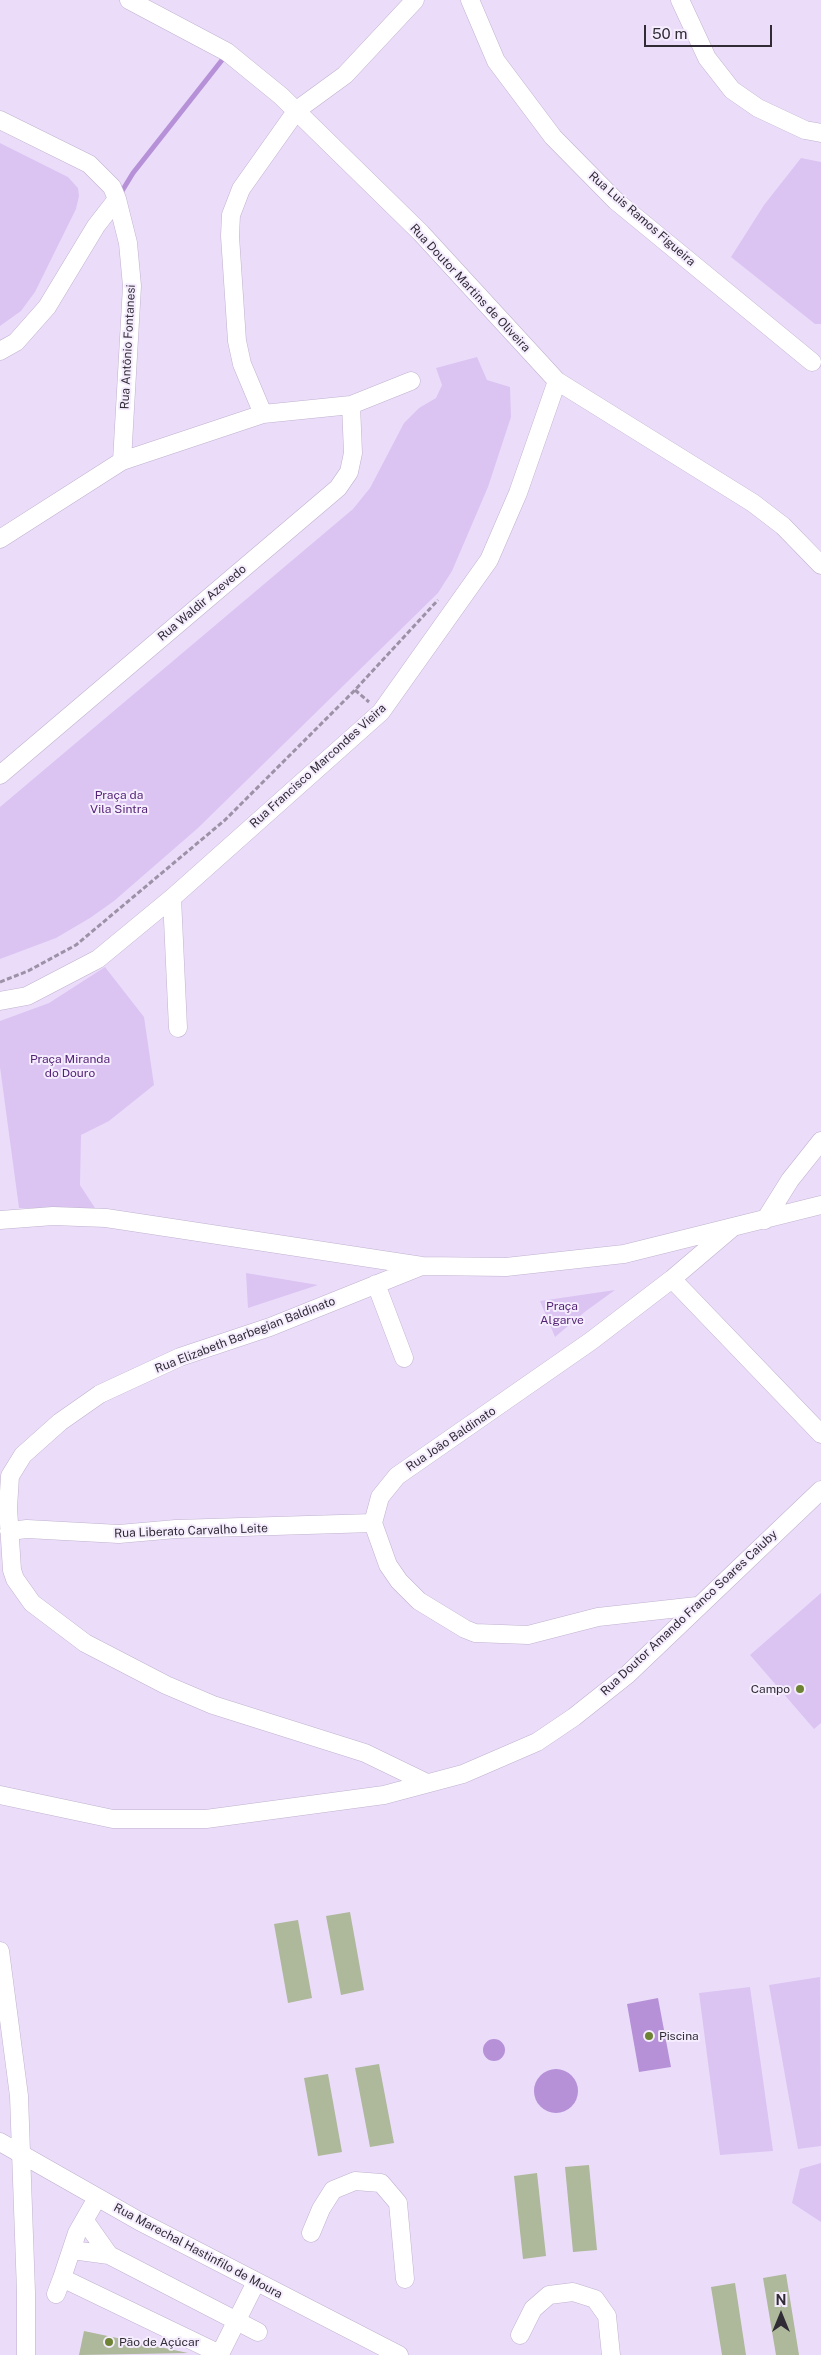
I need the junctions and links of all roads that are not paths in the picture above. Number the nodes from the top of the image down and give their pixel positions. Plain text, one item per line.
1 (129, 0) edge
2 (415, 0) edge
3 (470, 0) edge
4 (680, 0) edge
5 (297, 110) junction
6 (0, 120) edge
7 (821, 133) edge
8 (117, 199) junction
9 (0, 351) edge
10 (812, 362) dead end
11 (411, 381) dead end
12 (557, 381) junction
13 (351, 405) junction
14 (263, 414) junction
15 (122, 461) junction
16 (0, 538) edge
17 (821, 566) edge
18 (0, 775) edge
19 (172, 898) junction
20 (0, 1001) edge
21 (178, 1028) dead end
22 (821, 1142) edge
23 (821, 1205) edge
24 (0, 1220) edge
25 (766, 1220) junction
26 (732, 1228) junction
27 (422, 1266) junction
28 (672, 1279) junction
29 (376, 1284) junction
30 (404, 1358) dead end
31 (821, 1434) edge
32 (821, 1490) edge
33 (373, 1523) junction
34 (9, 1531) junction
35 (697, 1606) junction
36 (427, 1783) junction
37 (0, 1794) edge
38 (0, 1950) edge
39 (0, 2142) edge
40 (23, 2157) junction
41 (97, 2198) junction
42 (85, 2221) junction
43 (311, 2233) dead end
44 (72, 2250) junction
45 (109, 2255) junction
46 (62, 2278) junction
47 (405, 2279) dead end
48 (256, 2282) junction
49 (56, 2294) dead end
50 (237, 2320) junction
51 (258, 2332) dead end
52 (520, 2336) dead end
53 (221, 2354) edge
54 (26, 2355) edge
55 (398, 2355) edge
56 (611, 2355) edge

1 - 5 street, Rua Doutor Martins de Oliveira
2 - 5 street
3 - 10 street, Rua Luis Ramos Figueira
4 - 7 street
5 - 12 street, Rua Doutor Martins de Oliveira
5 - 14 street
6 - 8 street, Rua Antônio Fontanesi
8 - 9 street
8 - 15 street, Rua Antônio Fontanesi
11 - 13 street
12 - 17 street, Rua Doutor Martins de Oliveira
12 - 19 street, Rua Francisco Marcondes Vieira
13 - 14 street
13 - 18 street, Rua Waldir Azevedo
14 - 15 street
15 - 16 street
19 - 20 street, Rua Francisco Marcondes Vieira
19 - 21 street
22 - 25 street
23 - 25 street
24 - 27 street
25 - 26 street
26 - 27 street
26 - 28 street, Rua João Baldinato
27 - 29 street, Rua Elizabeth Barbegian Baldinato
28 - 31 street
28 - 33 street, Rua João Baldinato
29 - 30 street
29 - 34 street, Rua Elizabeth Barbegian Baldinato
32 - 35 street, Rua Doutor Amando Franco Soares Caiuby
33 - 34 street, Rua Liberato Carvalho Leite
33 - 35 street
34 - 36 street, Rua Elizabeth Barbegian Baldinato
35 - 36 street, Rua Doutor Amando Franco Soares Caiuby
36 - 37 street, Rua Doutor Amando Franco Soares Caiuby
38 - 40 street
39 - 40 street, Rua Marechal Hastinfilo de Moura
40 - 41 street, Rua Marechal Hastinfilo de Moura
40 - 54 street
41 - 42 street
41 - 48 street, Rua Marechal Hastinfilo de Moura
42 - 44 street
42 - 45 street
43 - 47 street
44 - 45 street
44 - 46 street
45 - 50 street
46 - 49 street
46 - 53 street
48 - 50 street
48 - 55 street, Rua Marechal Hastinfilo de Moura
50 - 51 street
50 - 53 street
52 - 56 street

